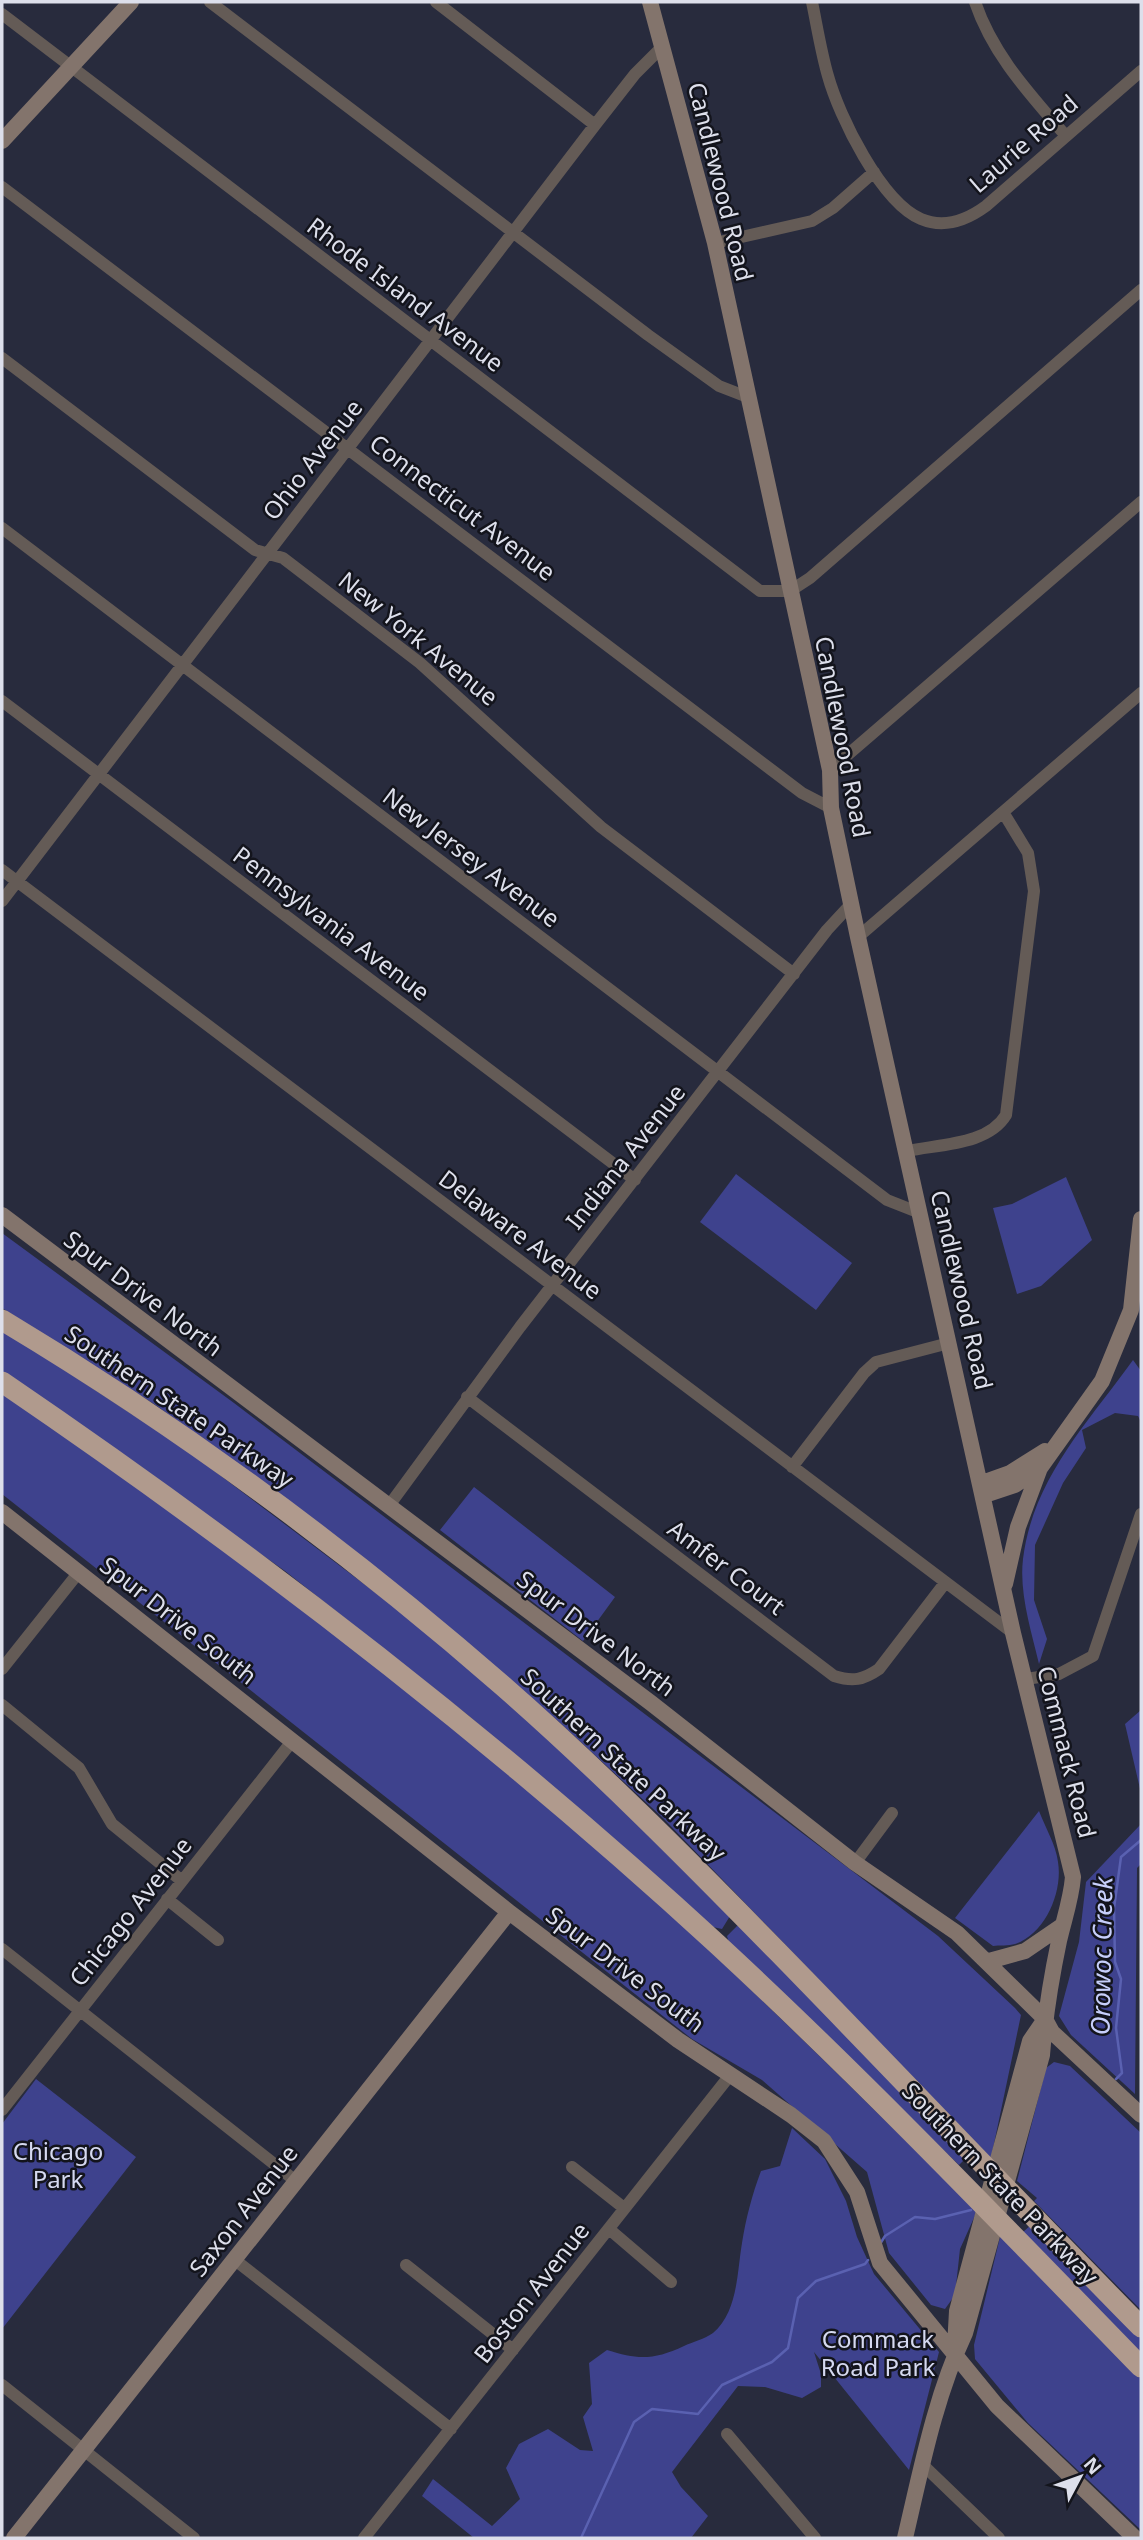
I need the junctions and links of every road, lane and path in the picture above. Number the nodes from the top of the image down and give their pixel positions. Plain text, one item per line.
1 (131, 2) edge
2 (210, 2) edge
3 (436, 2) edge
4 (650, 2) edge
5 (812, 2) edge
6 (975, 2) edge
7 (2, 14) edge
8 (661, 48) junction
9 (71, 67) junction
10 (1141, 71) edge
11 (595, 125) junction
12 (1065, 135) junction
13 (2, 141) edge
14 (874, 172) junction
15 (2, 187) edge
16 (512, 234) junction
17 (715, 243) junction
18 (1141, 290) edge
19 (431, 340) junction
20 (2, 358) edge
21 (750, 398) junction
22 (348, 448) junction
23 (1141, 502) edge
24 (2, 528) edge
25 (268, 553) junction
26 (790, 591) junction
27 (182, 665) junction
28 (1141, 693) edge
29 (2, 701) edge
30 (830, 770) junction
31 (97, 774) junction
32 (831, 808) junction
33 (1003, 812) junction
34 (2, 870) edge
35 (17, 881) junction
36 (2, 901) edge
37 (852, 904) junction
38 (858, 937) junction
39 (794, 974) junction
40 (718, 1072) junction
41 (907, 1151) junction
42 (635, 1180) junction
43 (920, 1213) junction
44 (2, 1215) edge
45 (1141, 1219) edge
46 (552, 1287) junction
47 (2, 1320) edge
48 (949, 1343) junction
49 (2, 1382) edge
50 (467, 1398) junction
51 (1057, 1441) junction
52 (792, 1467) junction
53 (1040, 1468) junction
54 (983, 1489) junction
55 (388, 1507) junction
56 (2, 1512) edge
57 (1141, 1514) edge
58 (79, 1572) junction
59 (945, 1583) junction
60 (1004, 1587) junction
61 (1013, 1633) junction
62 (2, 1669) edge
63 (1026, 1679) junction
64 (2, 1705) edge
65 (293, 1740) junction
66 (892, 1813) dead end
67 (855, 1863) junction
68 (182, 1881) junction
69 (167, 1899) junction
70 (509, 1912) junction
71 (1063, 1925) junction
72 (218, 1940) dead end
73 (2, 1949) edge
74 (989, 1961) junction
75 (80, 2010) junction
76 (1045, 2019) junction
77 (731, 2074) junction
78 (2, 2110) edge
79 (1141, 2115) edge
80 (572, 2167) dead end
81 (297, 2182) junction
82 (624, 2208) junction
83 (610, 2229) junction
84 (235, 2260) junction
85 (406, 2265) dead end
86 (671, 2282) dead end
87 (1141, 2327) edge
88 (513, 2350) junction
89 (954, 2356) junction
90 (1141, 2368) edge
91 (2, 2385) edge
92 (451, 2429) junction
93 (727, 2434) dead end
94 (83, 2452) junction
95 (923, 2465) junction
96 (14, 2538) edge
97 (194, 2538) edge
98 (364, 2538) edge
99 (815, 2538) edge
100 (905, 2538) edge
101 (999, 2538) edge
102 (1135, 2538) edge

1 - 9 street
2 - 16 street
3 - 11 street
4 - 8 street, Candlewood Road
5 - 14 street, Laurie Road
6 - 12 street
7 - 9 street, Rhode Island Avenue
8 - 11 street, Ohio Avenue
8 - 17 street, Candlewood Road
9 - 13 street
9 - 19 street, Rhode Island Avenue
10 - 12 street, Laurie Road
11 - 16 street, Ohio Avenue
12 - 14 street, Laurie Road
14 - 17 street
15 - 22 street, Connecticut Avenue
16 - 19 street, Ohio Avenue
16 - 21 street
17 - 21 street, Candlewood Road
18 - 26 street
19 - 22 street, Ohio Avenue
19 - 26 street, Rhode Island Avenue
20 - 25 street, New York Avenue
21 - 26 street, Candlewood Road
22 - 25 street, Ohio Avenue
22 - 32 street, Connecticut Avenue
23 - 30 street
24 - 27 street, New Jersey Avenue
25 - 27 street, Ohio Avenue
25 - 39 street, New York Avenue
26 - 30 street, Candlewood Road
27 - 31 street, Ohio Avenue
27 - 40 street, New Jersey Avenue
28 - 33 street
29 - 31 street, Pennsylvania Avenue
30 - 32 street, Candlewood Road
31 - 35 street, Ohio Avenue
31 - 42 street, Pennsylvania Avenue
32 - 37 street, Candlewood Road
33 - 38 street
33 - 41 street
34 - 35 street, Delaware Avenue
35 - 36 street, Ohio Avenue
35 - 46 street, Delaware Avenue
37 - 38 street, Candlewood Road
37 - 39 street, Indiana Avenue
38 - 41 street, Candlewood Road
39 - 40 street, Indiana Avenue
40 - 42 street, Indiana Avenue
40 - 43 street, New Jersey Avenue
41 - 43 street, Candlewood Road
42 - 46 street, Indiana Avenue
43 - 48 street, Candlewood Road
44 - 55 street, Spur Drive North
45 - 51 street
46 - 50 street, Indiana Avenue
46 - 52 street, Delaware Avenue
47 - 87 highway, Southern State Parkway
48 - 52 street
48 - 54 street, Candlewood Road
49 - 90 highway, Southern State Parkway
50 - 55 street, Indiana Avenue
50 - 59 street, Amfer Court
51 - 53 street
51 - 54 street
52 - 59 street, Delaware Avenue
53 - 54 street
53 - 60 street
54 - 60 street, Commack Road
55 - 67 street, Spur Drive North
56 - 58 street, Spur Drive South
57 - 63 street
58 - 62 street
58 - 65 street, Spur Drive South
59 - 61 street, Delaware Avenue
60 - 61 street, Commack Road
61 - 63 street, Commack Road
63 - 71 street, Commack Road
64 - 68 street
65 - 68 street, Chicago Avenue
65 - 70 street, Spur Drive South
66 - 67 street
67 - 74 street, Spur Drive North
68 - 69 street, Chicago Avenue
69 - 72 street
69 - 75 street, Chicago Avenue
70 - 77 street, Spur Drive South
70 - 81 street, Saxon Avenue
71 - 74 street
71 - 76 street, Commack Road
73 - 75 street
74 - 76 street, Spur Drive North
75 - 78 street, Chicago Avenue
75 - 81 street
76 - 79 street, Spur Drive North
76 - 89 street, Commack Road
77 - 82 street, Boston Avenue
77 - 89 street, Spur Drive South
80 - 82 street
81 - 84 street, Saxon Avenue
82 - 83 street, Boston Avenue
83 - 86 street
83 - 88 street, Boston Avenue
84 - 92 street
84 - 94 street, Saxon Avenue
85 - 88 street
88 - 92 street, Boston Avenue
89 - 95 street, Commack Road
89 - 102 street, Spur Drive South
91 - 94 street
92 - 98 street, Boston Avenue
93 - 99 street
94 - 96 street, Saxon Avenue
94 - 97 street
95 - 100 street, Commack Road
95 - 101 street

